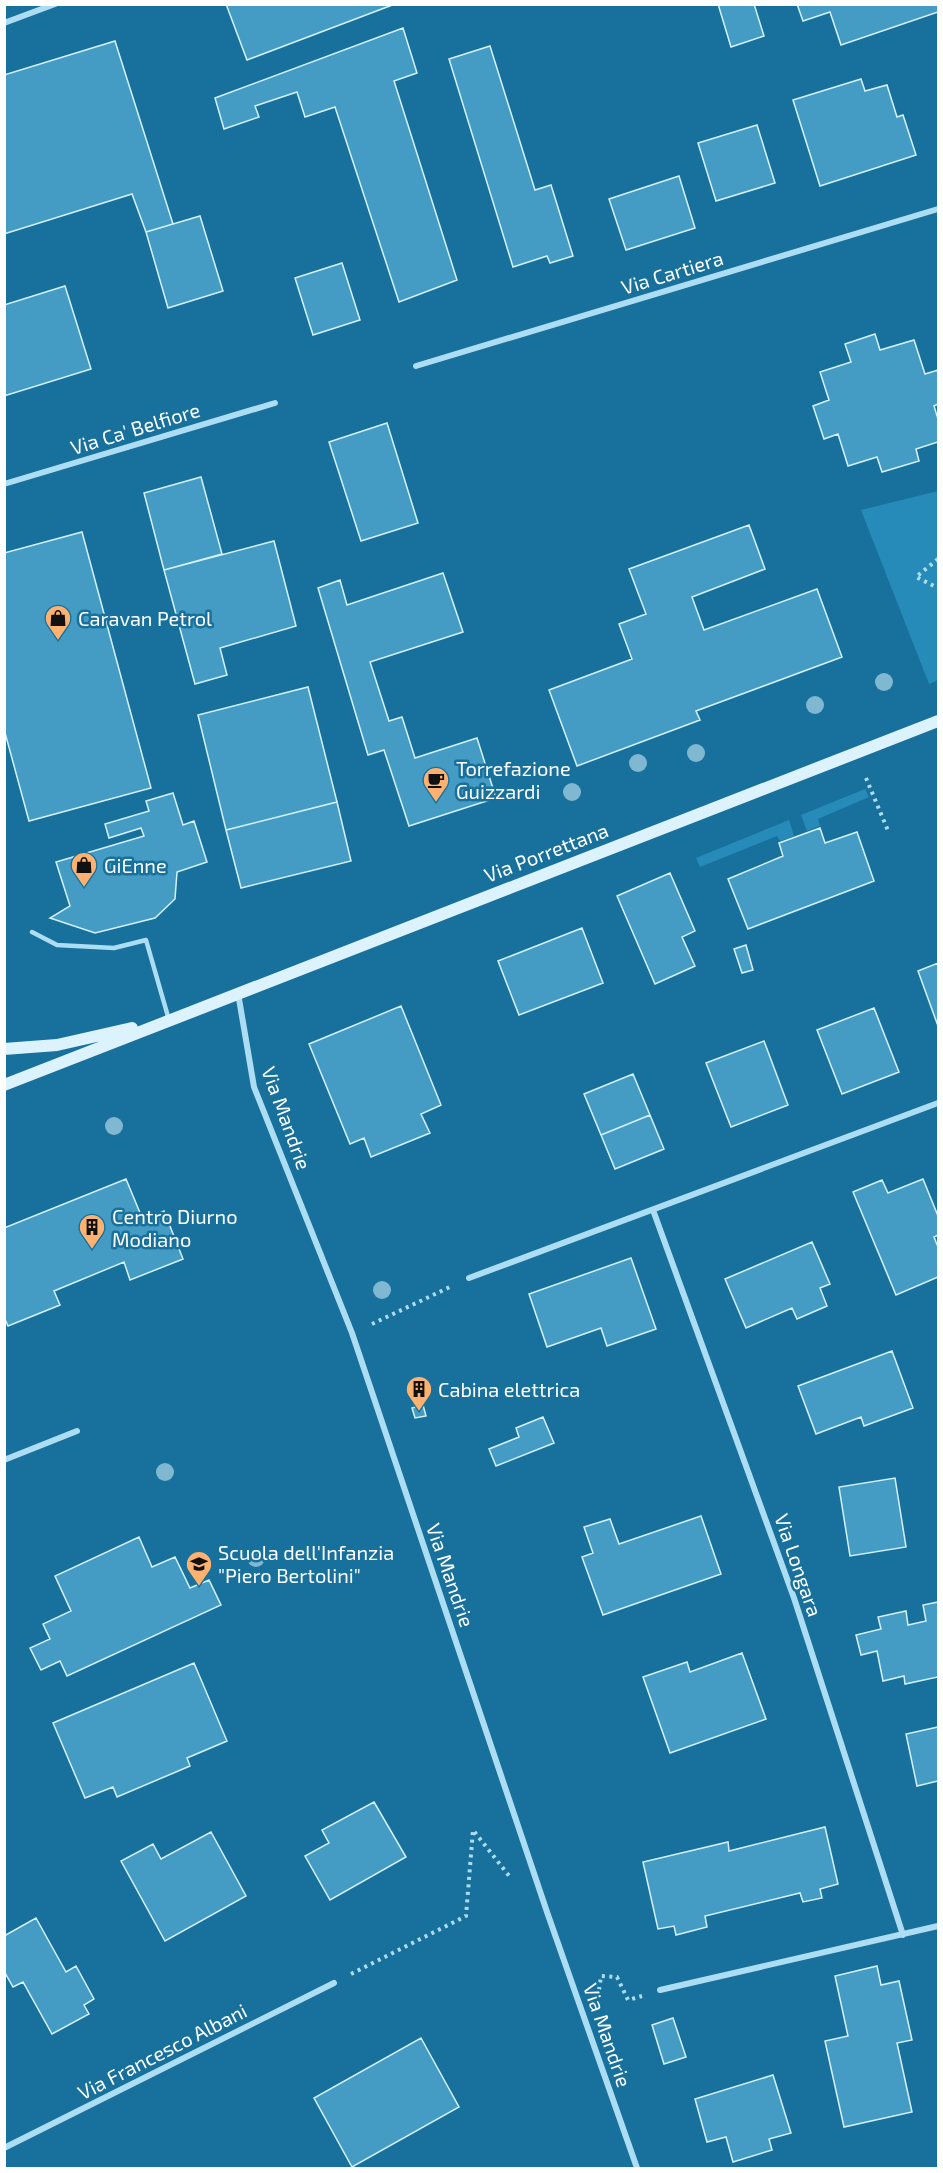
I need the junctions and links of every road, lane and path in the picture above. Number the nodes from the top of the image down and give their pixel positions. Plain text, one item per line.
1 (56, 4) edge
2 (4, 23) edge
3 (939, 209) edge
4 (416, 366) dead end
5 (274, 403) dead end
6 (4, 484) edge
7 (939, 559) edge
8 (939, 588) edge
9 (939, 722) edge
10 (866, 778) dead end
11 (889, 833) dead end
12 (32, 932) dead end
13 (237, 993) junction
14 (169, 1020) junction
15 (4, 1049) edge
16 (4, 1085) edge
17 (939, 1103) edge
18 (653, 1210) junction
19 (469, 1278) joint
20 (352, 1333) junction
21 (77, 1431) dead end
22 (4, 1461) edge
23 (517, 1885) dead end
24 (939, 1926) edge
25 (903, 1935) junction
26 (334, 1983) joint
27 (660, 1990) joint
28 (584, 2015) junction
29 (4, 2148) edge
30 (637, 2169) edge

1 - 2 street
3 - 4 street, Via Cartiera
5 - 6 street, Via Ca' Belfiore
7 - 8 path
9 - 13 main road, Via Porrettana
10 - 11 path
12 - 14 lane
13 - 14 main road, Via Porrettana
13 - 20 street, Via Mandrie
14 - 15 main road, Via Porrettana
14 - 16 main road, Via Porrettana
17 - 18 street
18 - 19 street
18 - 25 street, Via Longara
19 - 20 path
20 - 28 street, Via Mandrie
21 - 22 street
23 - 26 path
24 - 25 street
25 - 27 street
26 - 29 street, Via Francesco Albani
27 - 28 path
28 - 30 street, Via Mandrie

